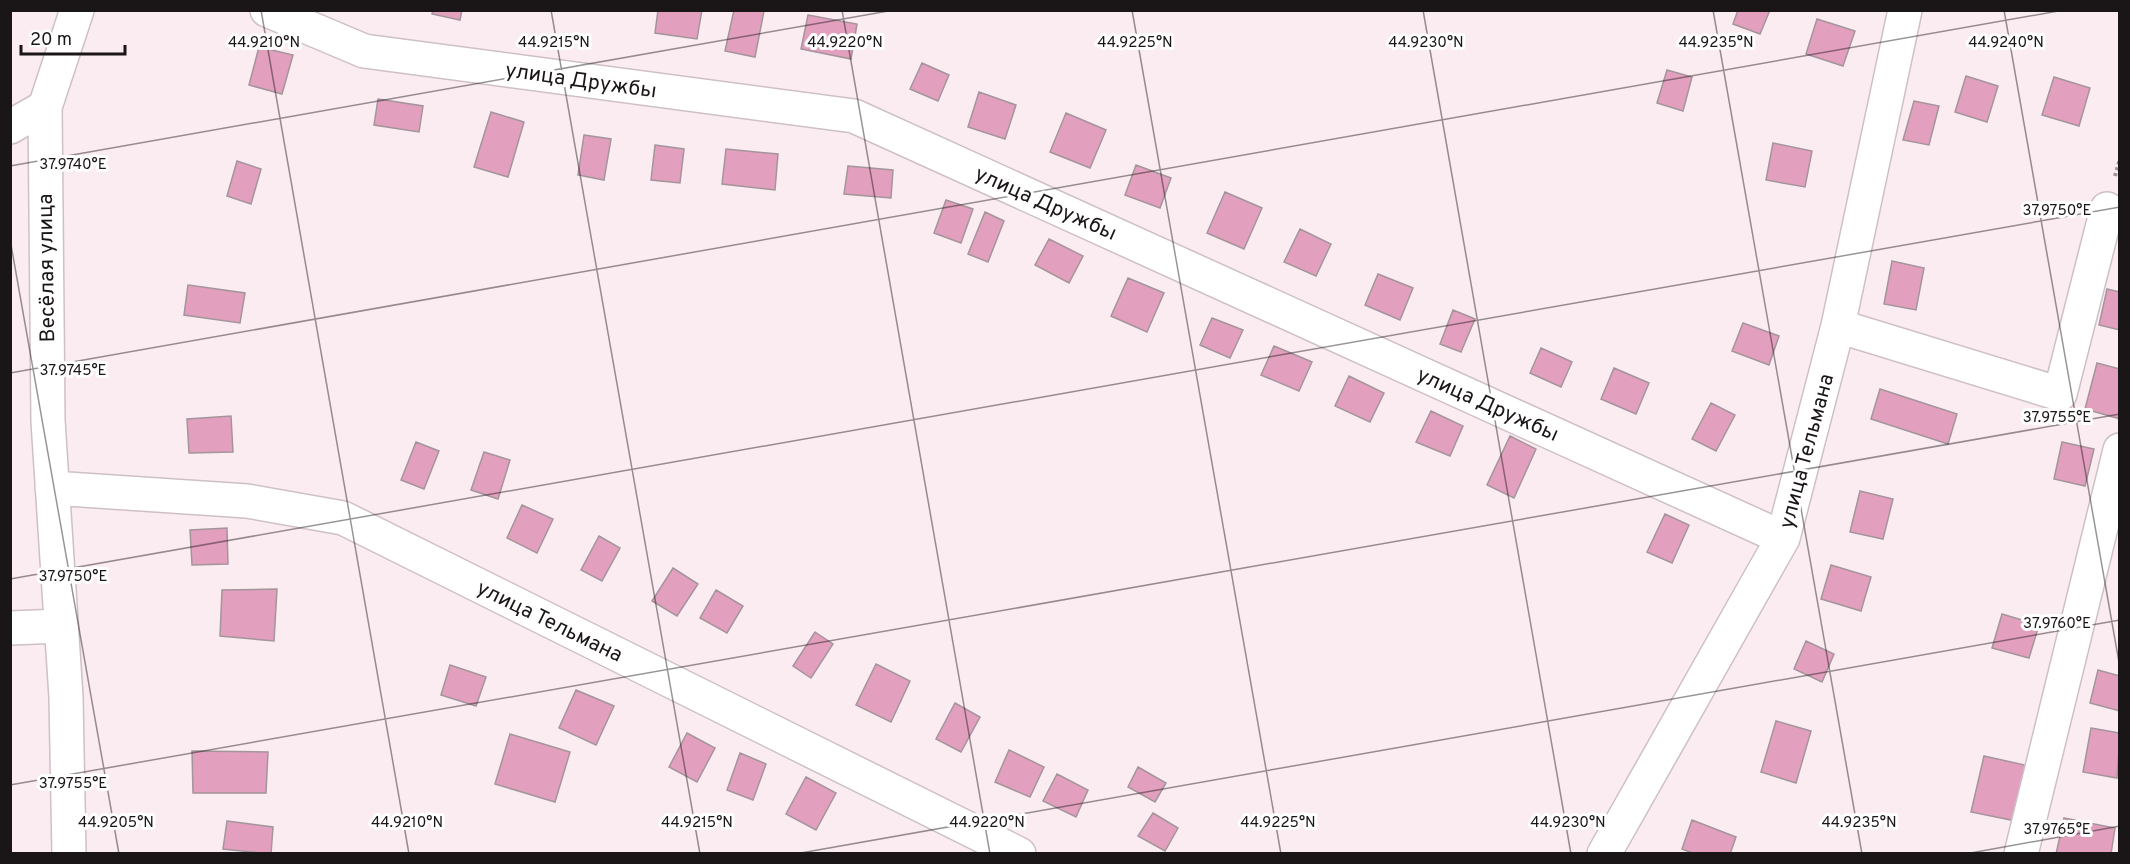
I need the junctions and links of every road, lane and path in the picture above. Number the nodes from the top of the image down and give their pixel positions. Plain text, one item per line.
1 (77, 10) edge
2 (267, 10) edge
3 (1905, 10) edge
4 (45, 107) junction
5 (10, 126) edge
6 (2107, 209) dead end
7 (1839, 326) junction
8 (2120, 450) edge
9 (52, 488) junction
10 (1783, 538) junction
11 (61, 626) junction
12 (10, 628) edge
13 (69, 854) edge
14 (1019, 854) edge
15 (1605, 854) edge
16 (2021, 854) edge

1 - 4 street, Весёлая улица
2 - 10 street, улица Дружбы
3 - 7 street, улица Тельмана
4 - 5 street
4 - 9 street, Весёлая улица
6 - 7 street
7 - 10 street, улица Тельмана
8 - 16 street
9 - 11 street, Весёлая улица
9 - 14 street, улица Тельмана
10 - 15 street, улица Тельмана
11 - 12 street
11 - 13 street, Весёлая улица

